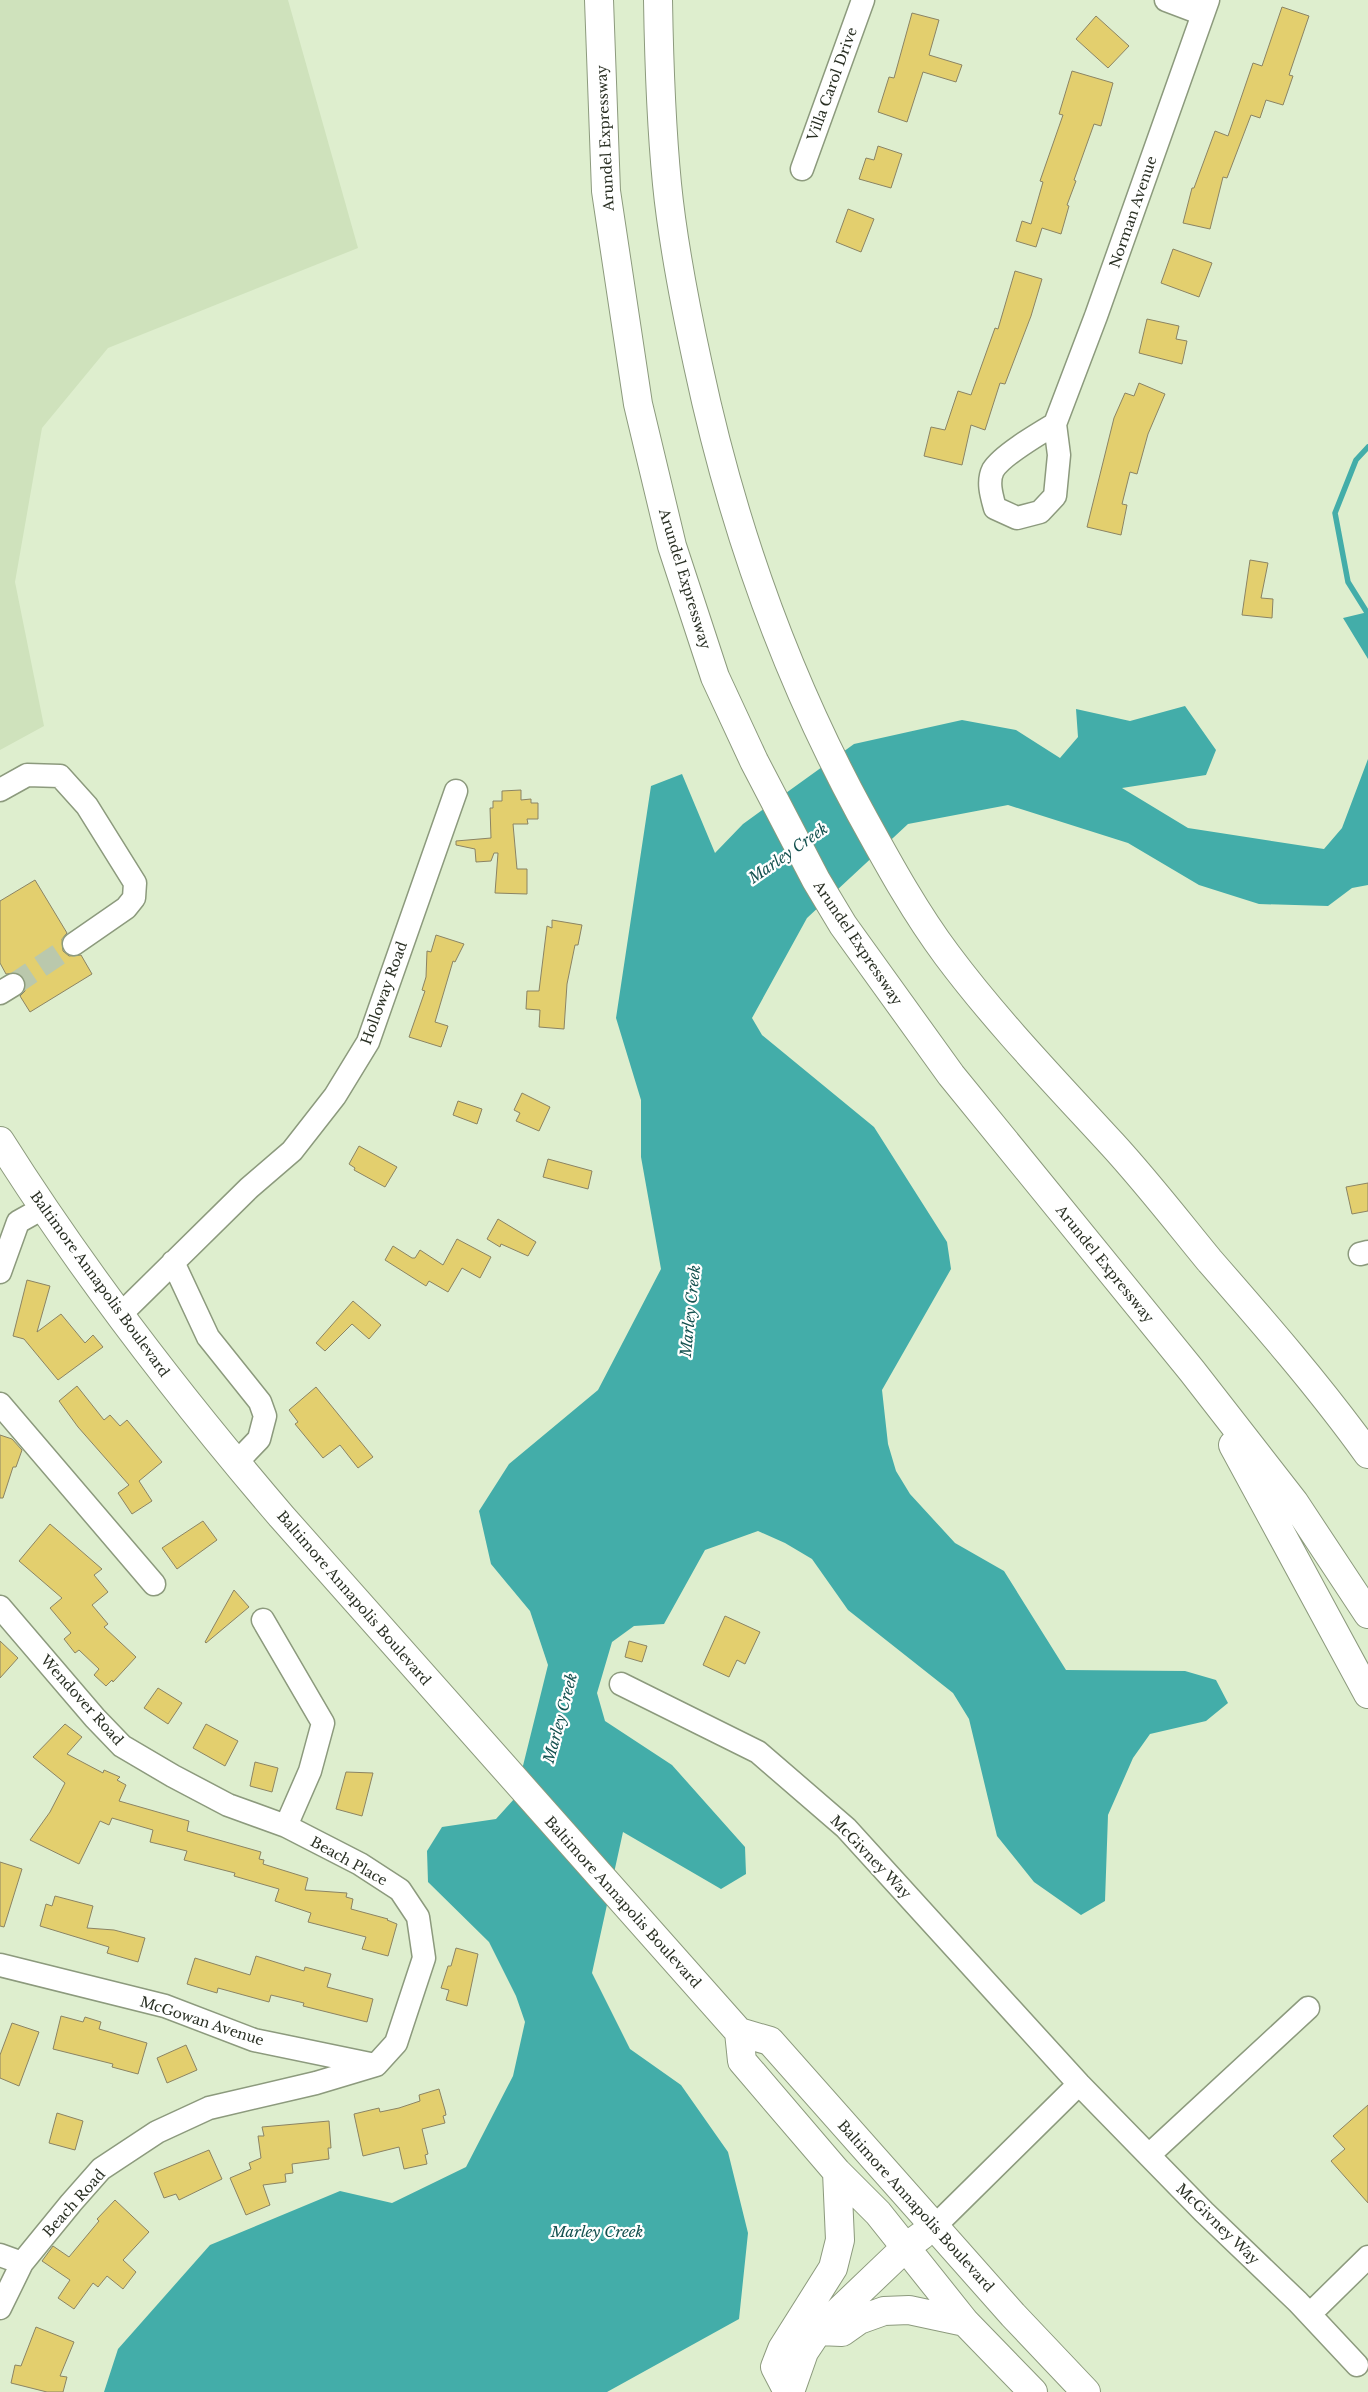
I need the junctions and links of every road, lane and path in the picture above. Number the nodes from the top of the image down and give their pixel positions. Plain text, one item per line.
1 (599, 0) edge
2 (658, 0) edge
3 (863, 0) edge
4 (1166, 0) edge
5 (1205, 7) edge
6 (802, 169) dead end
7 (1055, 424) dead end
8 (0, 790) edge
9 (456, 791) dead end
10 (74, 944) tunnel mouth
11 (0, 1141) edge
12 (42, 1208) junction
13 (174, 1262) junction
14 (1, 1268) edge
15 (119, 1316) junction
16 (1192, 1371) junction
17 (0, 1404) edge
18 (1368, 1454) edge
19 (236, 1463) junction
20 (154, 1584) dead end
21 (0, 1607) edge
22 (1368, 1614) edge
23 (263, 1620) dead end
24 (621, 1684) dead end
25 (1368, 1694) edge
26 (286, 1826) junction
27 (0, 1965) edge
28 (1308, 2008) dead end
29 (739, 2032) junction
30 (376, 2065) junction
31 (1079, 2084) junction
32 (1148, 2155) junction
33 (837, 2172) junction
34 (934, 2227) junction
35 (906, 2247) junction
36 (0, 2255) edge
37 (1368, 2257) edge
38 (22, 2263) junction
39 (0, 2308) edge
40 (1310, 2314) junction
41 (965, 2322) junction
42 (818, 2331) junction
43 (1357, 2365) dead end
44 (789, 2392) edge
45 (1033, 2392) edge
46 (1086, 2392) edge

1 - 16 main road, Arundel Expressway
2 - 18 main road
3 - 6 street, Villa Carol Drive
4 - 5 street
5 - 7 street, Norman Avenue
8 - 10 street
9 - 13 street, Holloway Road
11 - 12 main road, Baltimore Annapolis Boulevard
12 - 14 street
12 - 15 main road, Baltimore Annapolis Boulevard
13 - 15 street, Holloway Road
13 - 19 street
15 - 19 main road, Baltimore Annapolis Boulevard
16 - 22 main road, Arundel Expressway
16 - 25 main road
17 - 20 street
19 - 29 main road, Baltimore Annapolis Boulevard
21 - 26 street, Wendover Road
23 - 26 street
24 - 31 street, McGivney Way
26 - 30 street, Beach Place
27 - 30 street, McGowan Avenue
28 - 32 street
29 - 33 main road
29 - 34 main road, Baltimore Annapolis Boulevard
30 - 38 street, Beach Road
31 - 32 street, McGivney Way
31 - 34 street
32 - 40 street, McGivney Way
33 - 35 main road
33 - 44 main road
34 - 35 main road
34 - 46 main road, Baltimore Annapolis Boulevard
35 - 41 main road
35 - 42 main road
36 - 38 street
37 - 40 street
38 - 39 street, Beach Road
40 - 43 street, McGivney Way
41 - 42 main road
41 - 45 main road
42 - 44 main road

